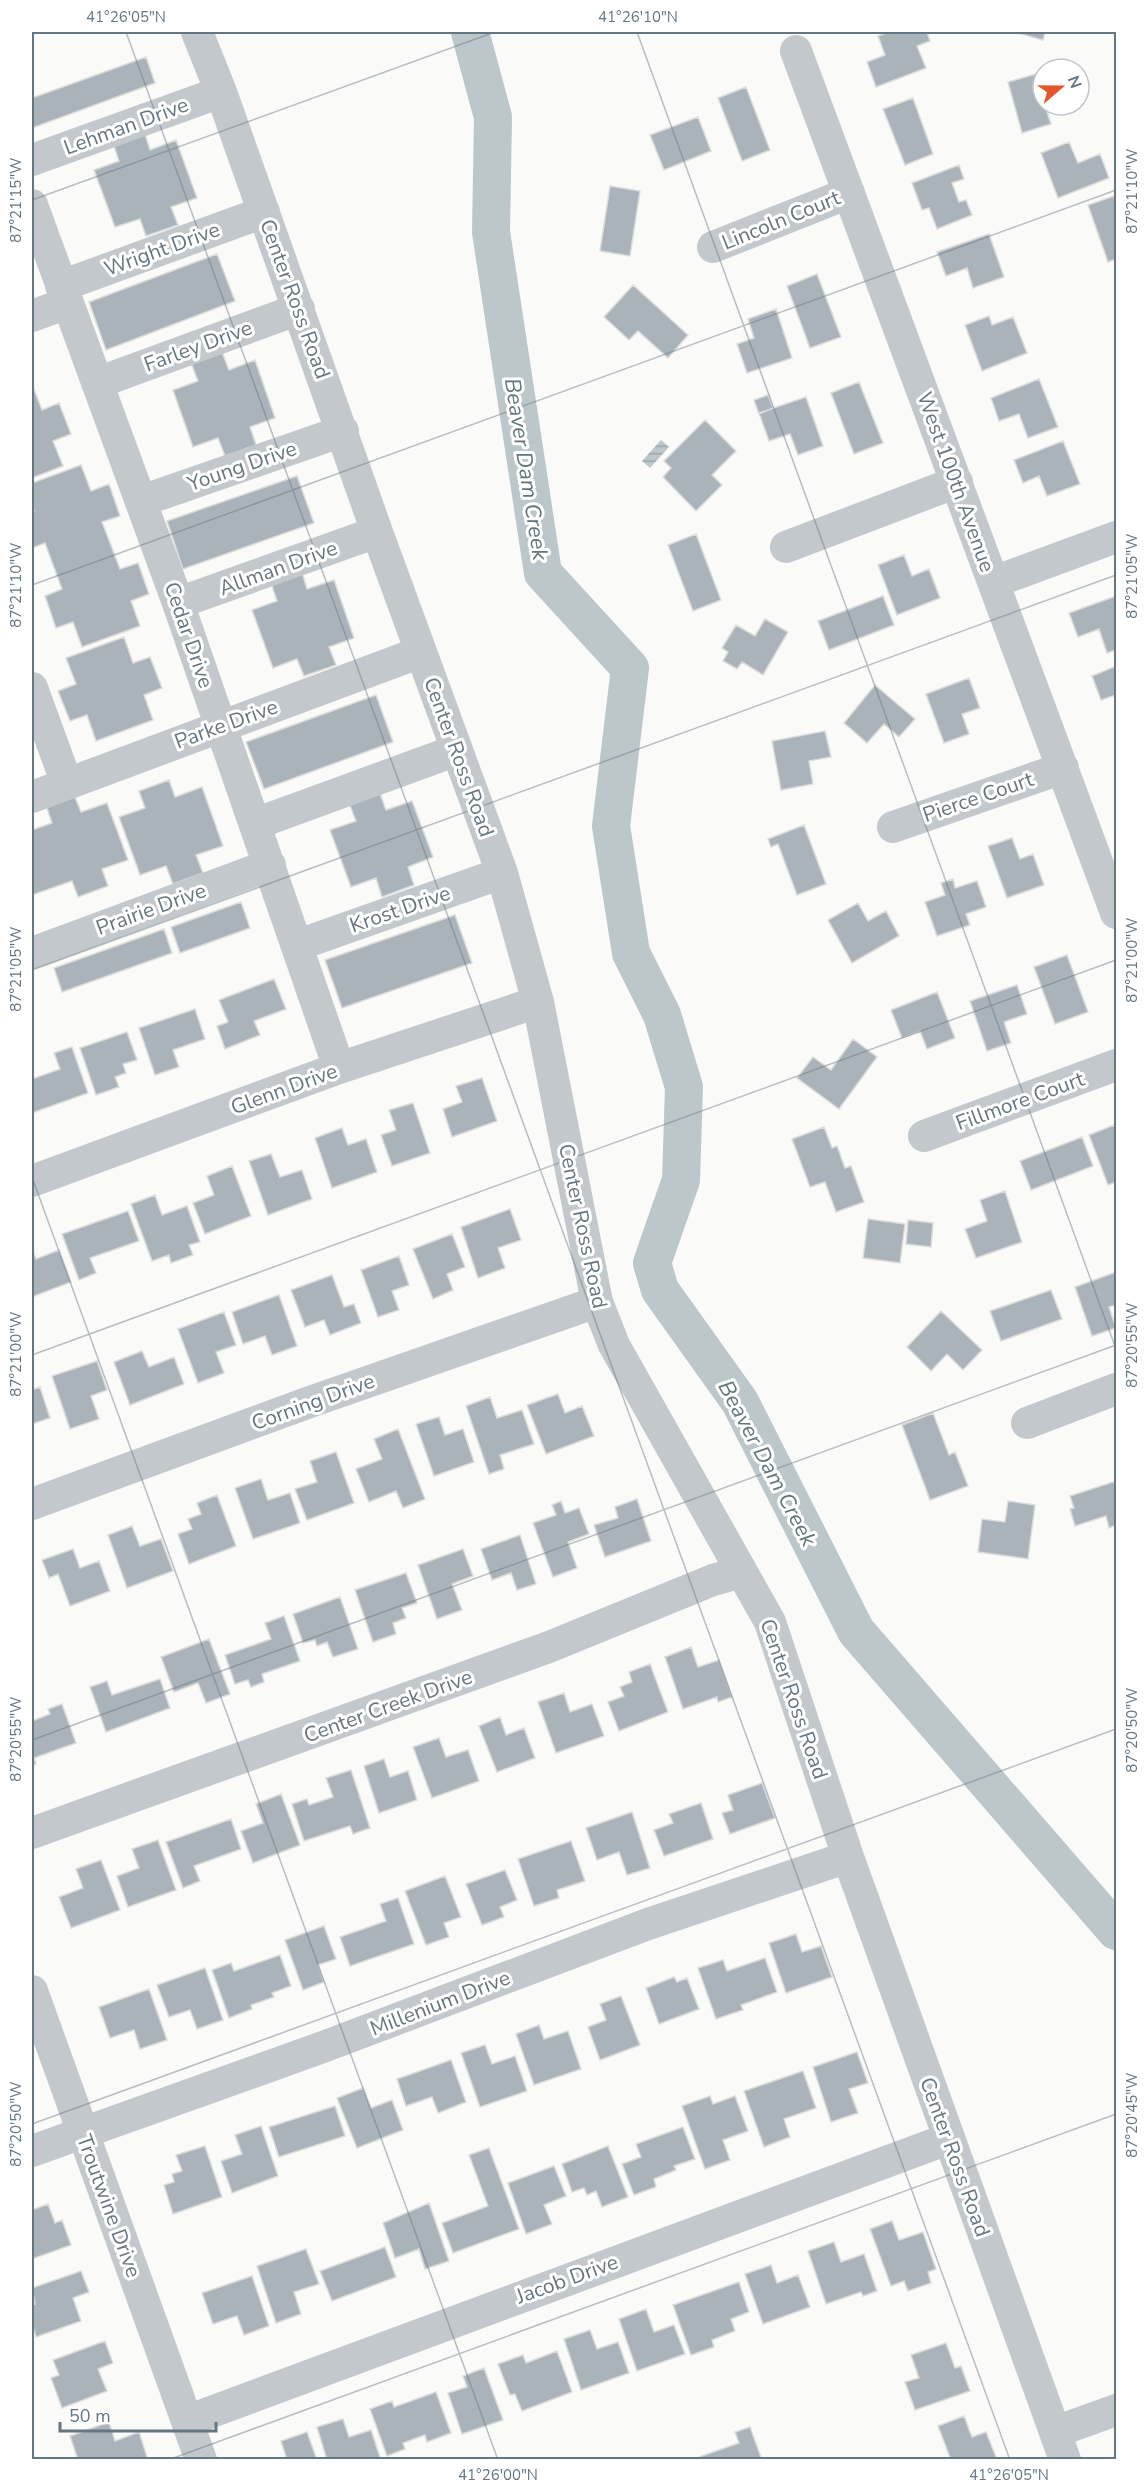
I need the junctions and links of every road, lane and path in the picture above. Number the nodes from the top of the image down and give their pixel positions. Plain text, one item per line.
1 (197, 32) edge
2 (796, 51) dead end
3 (221, 92) junction
4 (32, 160) edge
5 (849, 193) junction
6 (32, 205) edge
7 (264, 212) junction
8 (713, 247) dead end
9 (64, 295) junction
10 (299, 309) junction
11 (32, 316) edge
12 (98, 383) junction
13 (342, 431) junction
14 (957, 482) junction
15 (141, 501) junction
16 (377, 532) junction
17 (1116, 537) edge
18 (786, 547) dead end
19 (994, 582) junction
20 (178, 603) junction
21 (421, 652) junction
22 (32, 688) edge
23 (221, 726) junction
24 (457, 750) junction
25 (1063, 768) junction
26 (67, 784) junction
27 (32, 797) edge
28 (255, 825) junction
29 (893, 827) dead end
30 (270, 865) junction
31 (502, 873) junction
32 (1116, 913) edge
33 (298, 945) junction
34 (32, 953) edge
35 (538, 1002) junction
36 (1116, 1065) edge
37 (339, 1068) junction
38 (924, 1136) dead end
39 (32, 1180) edge
40 (597, 1302) junction
41 (1116, 1389) edge
42 (1027, 1423) dead end
43 (32, 1504) edge
44 (741, 1572) junction
45 (32, 1833) edge
46 (848, 1857) junction
47 (32, 1991) edge
48 (83, 2132) junction
49 (948, 2139) junction
50 (32, 2151) edge
51 (1116, 2410) edge
52 (187, 2421) junction
53 (1060, 2446) edge
54 (201, 2460) edge

1 - 3 street, Center Ross Road
2 - 5 street, West 100th Avenue
3 - 4 street, Lehman Drive
3 - 7 street, Center Ross Road
5 - 8 street, Lincoln Court
5 - 14 street, West 100th Avenue
6 - 9 street, Cedar Drive
7 - 9 street, Wright Drive
7 - 10 street, Center Ross Road
9 - 11 street, Wright Drive
9 - 12 street, Cedar Drive
10 - 12 street, Farley Drive
10 - 13 street, Center Ross Road
12 - 15 street, Cedar Drive
13 - 15 street, Young Drive
13 - 16 street, Center Ross Road
14 - 18 street
14 - 19 street, West 100th Avenue
15 - 20 street, Cedar Drive
16 - 20 street, Allman Drive
16 - 21 street, Center Ross Road
17 - 19 street
19 - 25 street, West 100th Avenue
20 - 23 street, Cedar Drive
21 - 23 street, Parke Drive
21 - 24 street, Center Ross Road
22 - 26 street
23 - 26 street, Parke Drive
23 - 28 street, Cedar Drive
24 - 28 street
24 - 31 street, Center Ross Road
25 - 29 street, Pierce Court
25 - 32 street, West 100th Avenue
26 - 27 street, Parke Drive
28 - 30 street, Cedar Drive
30 - 33 street, Cedar Drive
30 - 34 street, Prairie Drive
31 - 33 street, Krost Drive
31 - 35 street, Center Ross Road
33 - 37 street, Cedar Drive
35 - 37 street, Glenn Drive
35 - 40 street, Center Ross Road
36 - 38 street, Fillmore Court
37 - 39 street, Glenn Drive
40 - 43 street, Corning Drive
40 - 44 street, Center Ross Road
41 - 42 street
44 - 45 street, Center Creek Drive
44 - 46 street, Center Ross Road
46 - 48 street, Millenium Drive
46 - 49 street, Center Ross Road
47 - 48 street, Troutwine Drive
48 - 50 street, Millenium Drive
48 - 52 street, Troutwine Drive
49 - 52 street, Jacob Drive
49 - 53 street, Center Ross Road
51 - 53 street
52 - 54 street, Troutwine Drive

